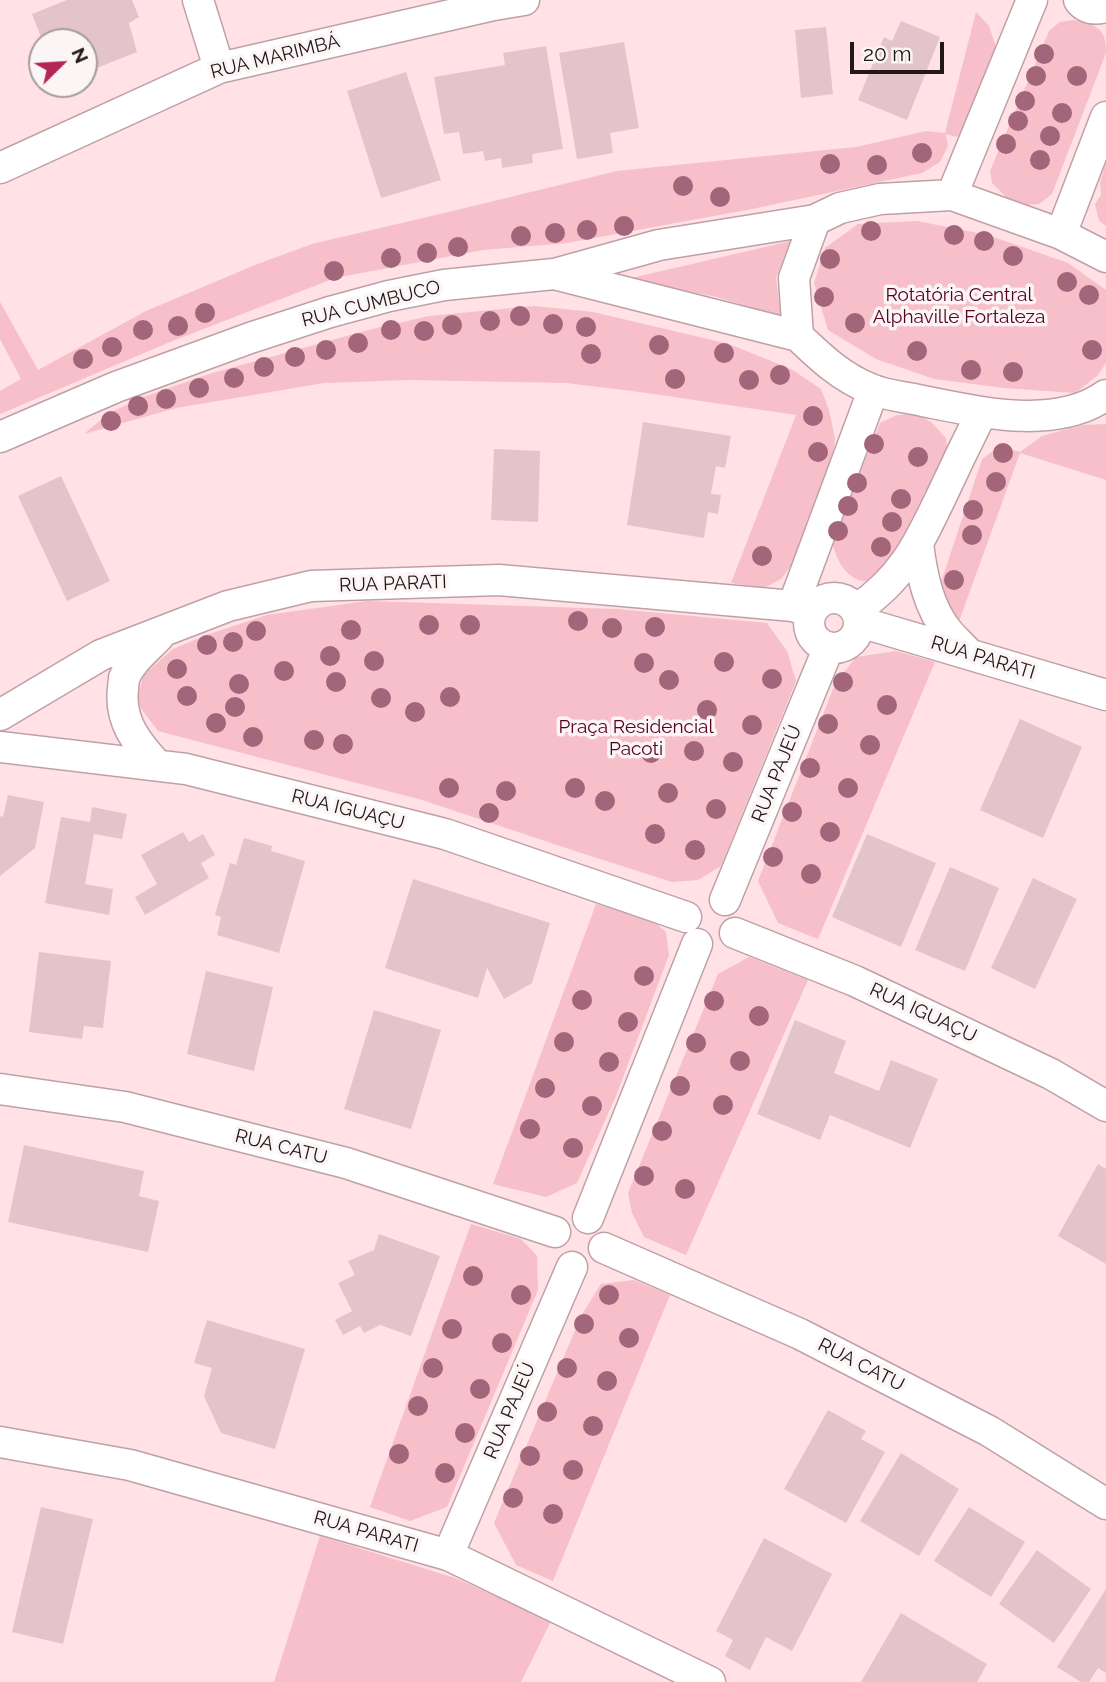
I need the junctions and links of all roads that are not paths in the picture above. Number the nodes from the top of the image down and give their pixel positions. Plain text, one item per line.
1 (198, 0) edge
2 (524, 0) edge
3 (1032, 0) edge
4 (1079, 0) edge
5 (1106, 7) edge
6 (219, 68) junction
7 (1106, 117) edge
8 (0, 169) edge
9 (952, 195) junction
10 (815, 220) junction
11 (1061, 234) junction
12 (1106, 257) edge
13 (554, 274) junction
14 (798, 336) junction
15 (873, 391) junction
16 (1103, 400) edge
17 (982, 412) junction
18 (0, 437) edge
19 (918, 544) junction
20 (802, 609) junction
21 (858, 616) junction
22 (164, 631) junction
23 (828, 649) junction
24 (968, 653) junction
25 (1106, 695) edge
26 (0, 715) edge
27 (0, 747) edge
28 (157, 765) junction
29 (725, 900) junction
30 (692, 930) junction
31 (735, 933) junction
32 (0, 1089) edge
33 (1106, 1106) edge
34 (588, 1219) junction
35 (555, 1232) junction
36 (604, 1248) junction
37 (572, 1267) junction
38 (0, 1442) edge
39 (1106, 1504) edge
40 (448, 1555) junction
41 (710, 1682) edge

1 - 6 street
2 - 6 street, RUA MARIMBÁ
3 - 9 street
4 - 5 street
6 - 8 street, RUA MARIMBÁ
7 - 11 street
9 - 10 street
9 - 11 street
10 - 13 street
10 - 14 street
11 - 12 street
13 - 14 street, RUA CUMBUCO
13 - 18 street, RUA CUMBUCO
14 - 15 street
15 - 17 street
15 - 20 street
16 - 17 street
17 - 19 street
19 - 21 street
19 - 24 street
20 - 21 street
20 - 22 street, RUA PARATI
20 - 23 street
21 - 23 street
21 - 24 street, RUA PARATI
22 - 26 street, RUA PARATI
22 - 28 street
23 - 29 street, RUA PAJEÚ
24 - 25 street, RUA PARATI
27 - 28 street, RUA IGUAÇU
28 - 30 street, RUA IGUAÇU
29 - 30 street
29 - 31 street
30 - 31 street
30 - 34 street
31 - 33 street, RUA IGUAÇU
32 - 35 street, RUA CATU
34 - 35 street
34 - 36 street
35 - 37 street
36 - 37 street
36 - 39 street, RUA CATU
37 - 40 street, RUA PAJEÚ
38 - 40 street, RUA PARATI
40 - 41 street, RUA PARATI

